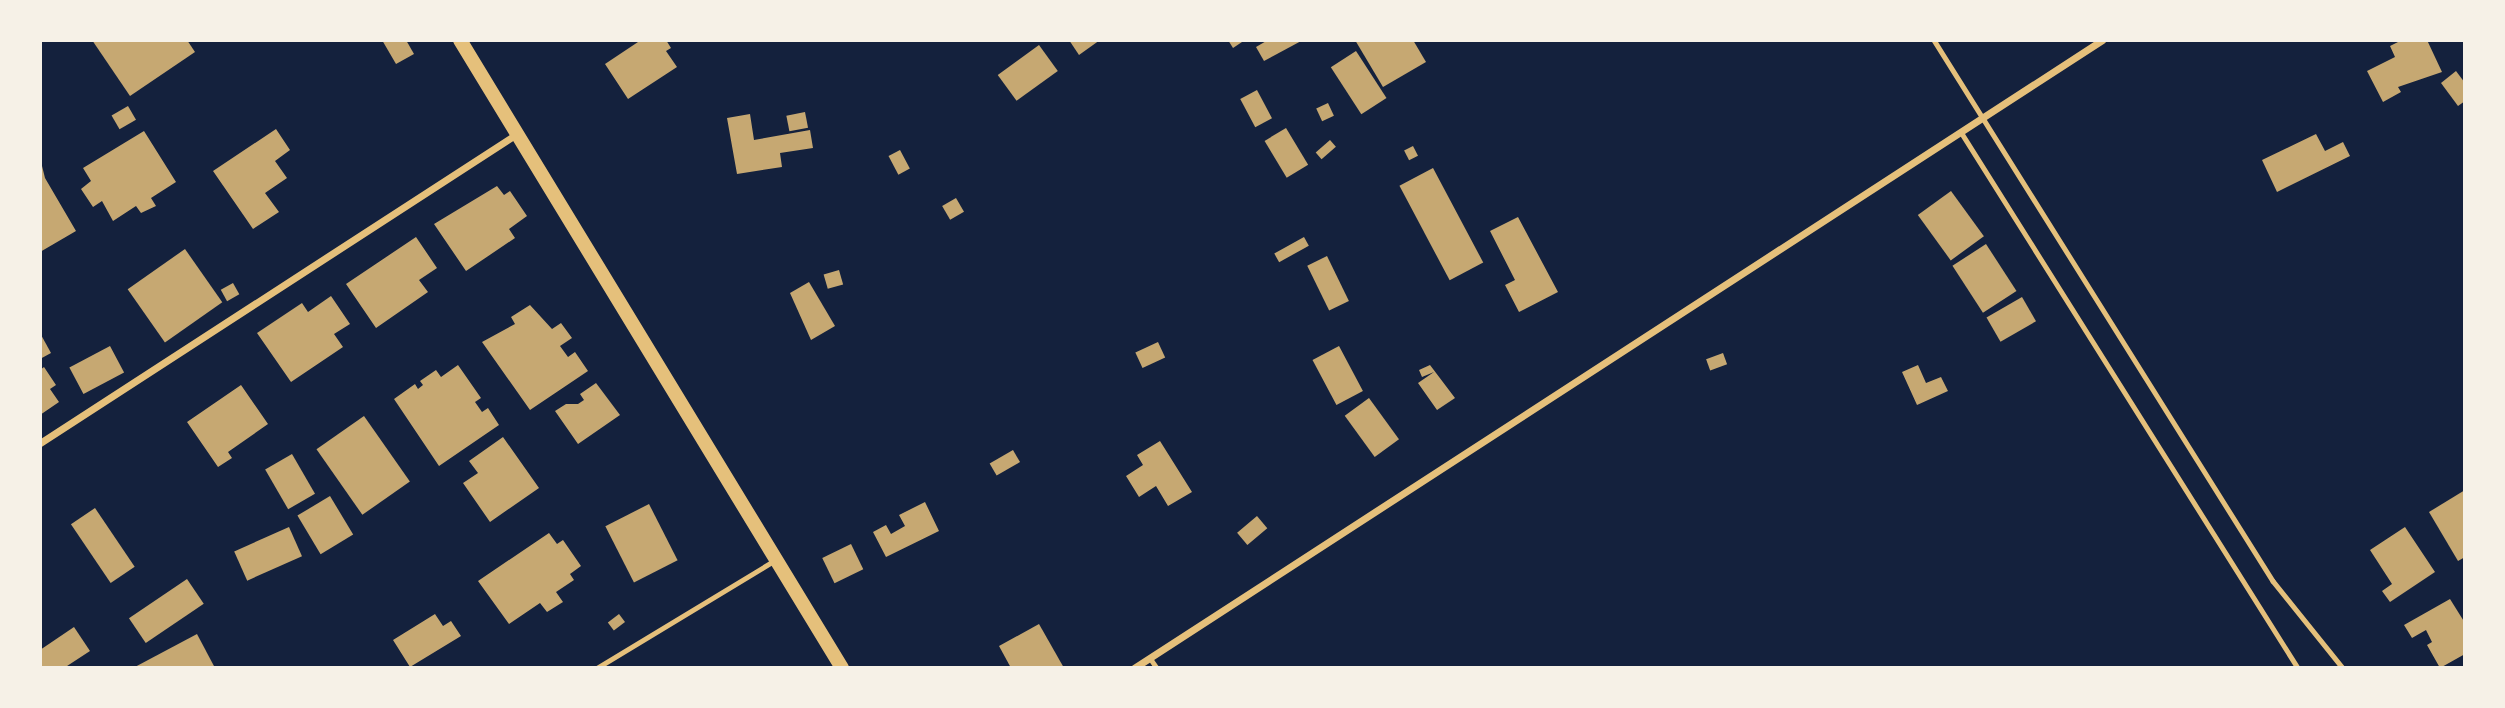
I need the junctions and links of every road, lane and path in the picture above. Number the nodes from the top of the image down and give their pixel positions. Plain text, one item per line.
1 (460, 40) edge
2 (1934, 40) edge
3 (2102, 40) edge
4 (1984, 117) junction
5 (1961, 132) junction
6 (515, 135) junction
7 (40, 443) edge
8 (776, 559) junction
9 (1149, 657) junction
10 (597, 668) edge
11 (842, 668) edge
12 (1134, 668) edge
13 (1157, 668) edge
14 (2298, 668) edge
15 (2343, 668) edge

1 - 6 main road
2 - 4 lane
3 - 4 street
4 - 5 street
4 - 15 lane
5 - 9 street
5 - 14 lane
6 - 7 street
6 - 8 main road
8 - 10 lane
8 - 11 main road
9 - 12 street
9 - 13 lane

